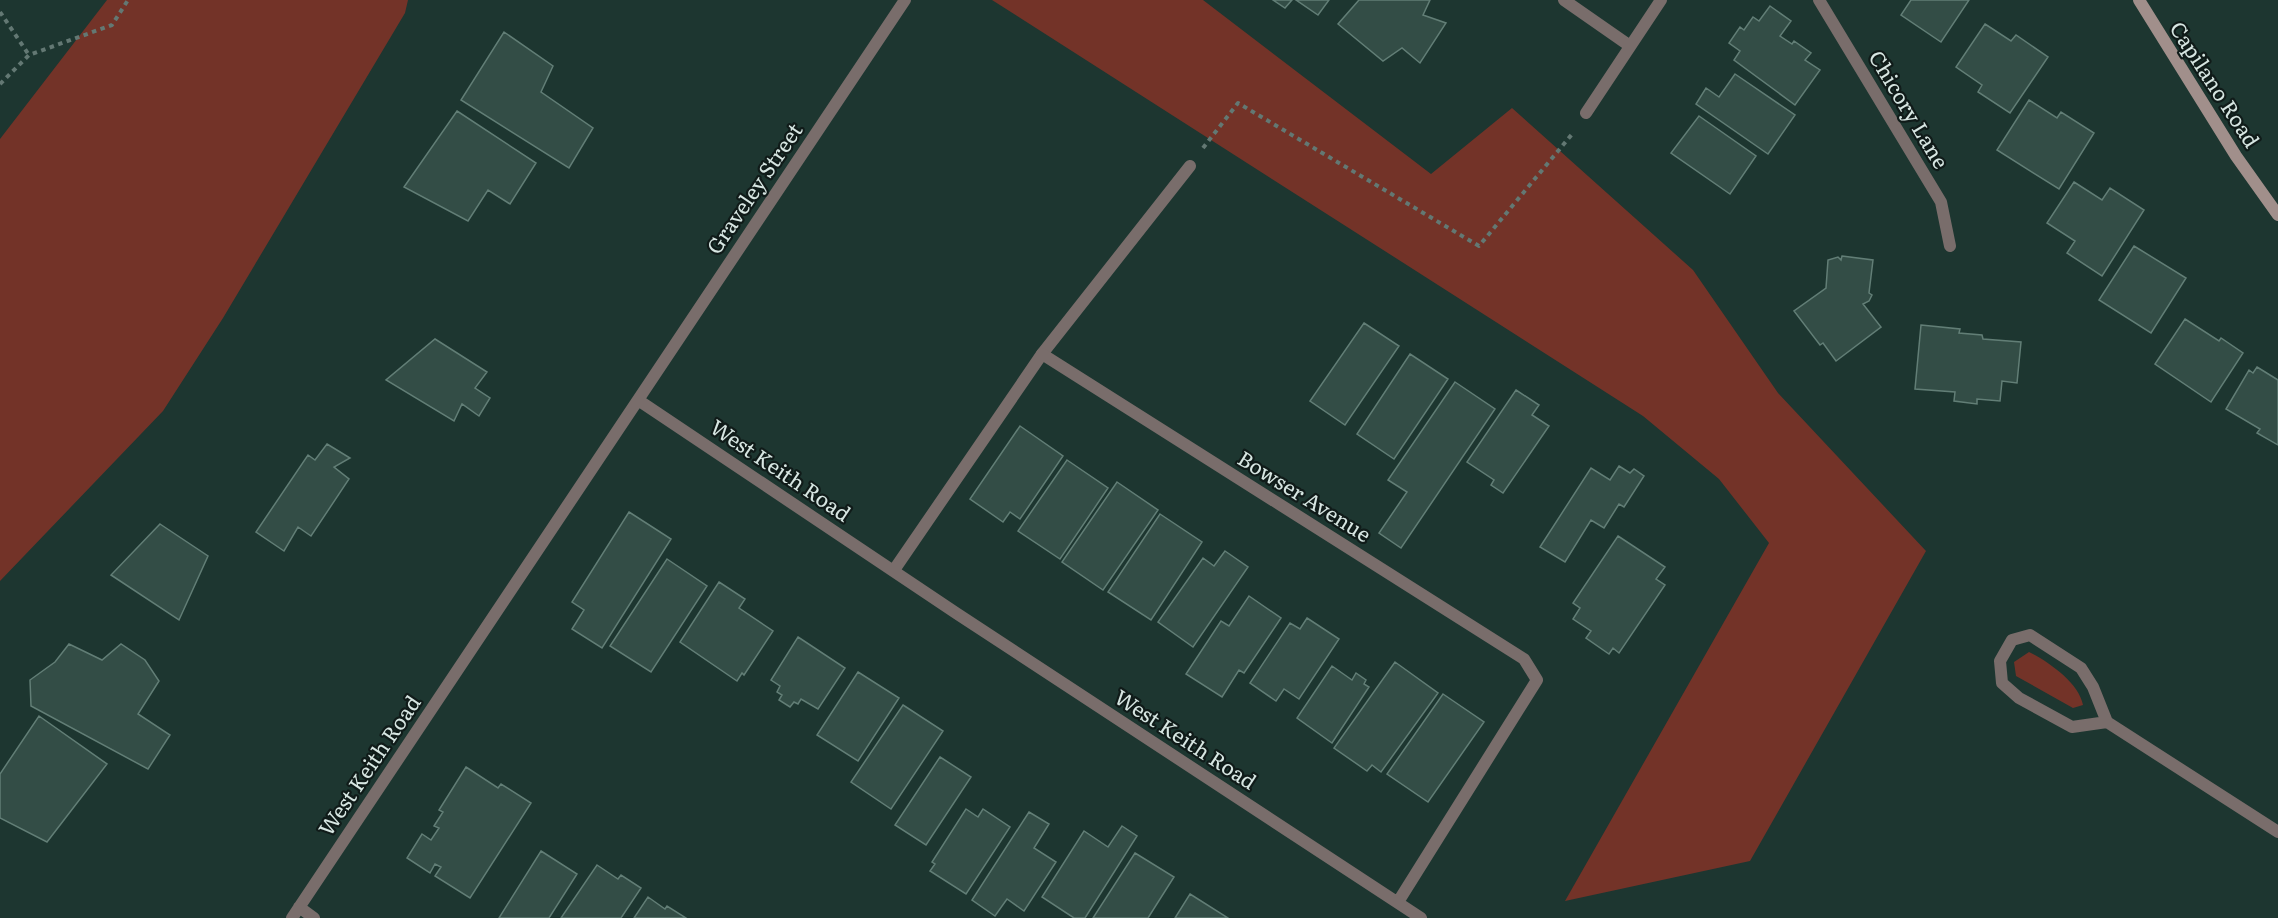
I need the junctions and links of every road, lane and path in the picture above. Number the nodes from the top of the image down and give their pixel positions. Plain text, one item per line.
1 (128, 0) edge
2 (905, 0) edge
3 (1564, 0) edge
4 (1661, 0) edge
5 (1819, 0) edge
6 (2137, 2) edge
7 (0, 12) edge
8 (1630, 46) junction
9 (30, 55) junction
10 (0, 84) edge
11 (1586, 113) dead end
12 (1572, 135) dead end
13 (1190, 166) joint
14 (2278, 215) edge
15 (1950, 246) dead end
16 (1042, 354) junction
17 (638, 399) junction
18 (894, 570) junction
19 (2107, 722) junction
20 (2278, 832) edge
21 (1398, 902) junction
22 (295, 913) edge
23 (314, 918) edge
24 (1421, 918) edge

1 - 9 path
2 - 17 street, Graveley Street
3 - 8 street
4 - 8 street
5 - 15 street, Chicory Lane
6 - 14 main road, Capilano Road
7 - 9 path
8 - 11 street
9 - 10 path
12 - 13 path
13 - 16 street
16 - 18 street
16 - 21 street, Bowser Avenue
17 - 18 street, West Keith Road
17 - 22 street, West Keith Road
18 - 21 street, West Keith Road
19 - 19 street
19 - 20 street
21 - 24 street, West Keith Road
22 - 23 street

